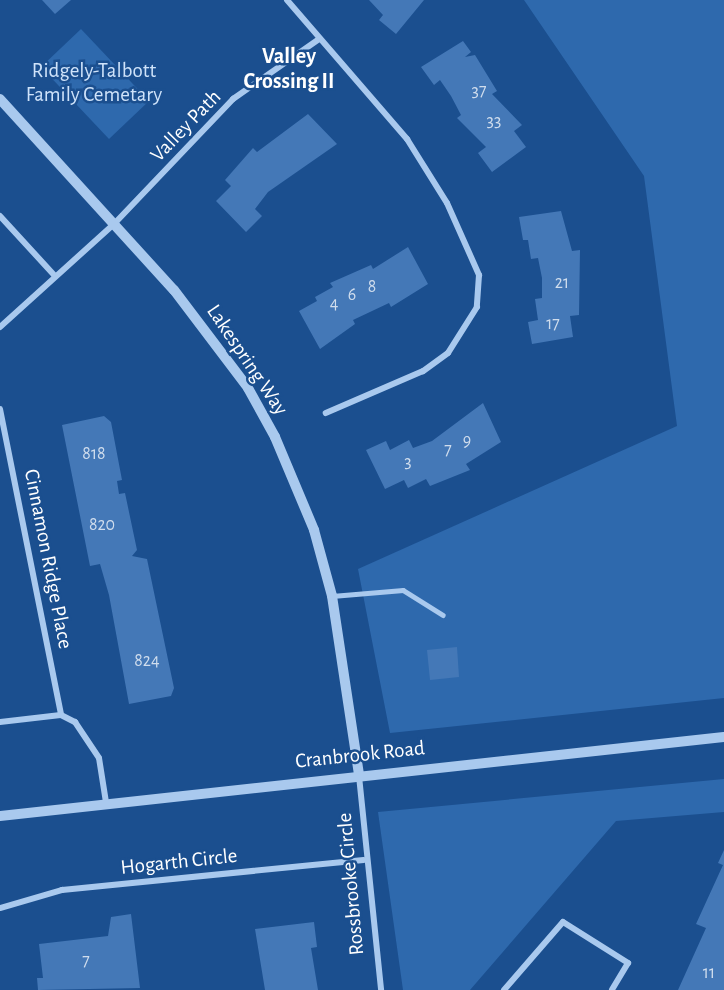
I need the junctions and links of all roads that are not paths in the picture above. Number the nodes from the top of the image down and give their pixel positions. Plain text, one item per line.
1 (286, 0) edge
2 (319, 39) junction
3 (0, 99) edge
4 (0, 216) edge
5 (114, 224) junction
6 (56, 276) junction
7 (0, 327) edge
8 (0, 409) edge
9 (326, 413) dead end
10 (332, 596) junction
11 (443, 615) dead end
12 (62, 715) junction
13 (0, 722) edge
14 (724, 737) edge
15 (359, 775) junction
16 (106, 802) junction
17 (0, 816) edge
18 (364, 860) junction
19 (0, 908) edge
20 (381, 990) edge
21 (504, 990) edge
22 (612, 990) edge

1 - 2 street
2 - 5 street, Valley Path
2 - 9 street
3 - 5 street, Lakespring Way
4 - 6 street
5 - 6 street, Valley Path
5 - 10 street, Lakespring Way
6 - 7 street, Valley Path
8 - 12 street, Cinnamon Ridge Place
10 - 11 lane
10 - 15 street, Lakespring Way
12 - 13 street
12 - 16 street
14 - 15 street, Cranbrook Road
15 - 16 street, Cranbrook Road
15 - 18 street, Rossbrooke Circle
16 - 17 street, Cranbrook Road
18 - 19 street, Hogarth Circle
18 - 20 street, Rossbrooke Circle
21 - 22 street

